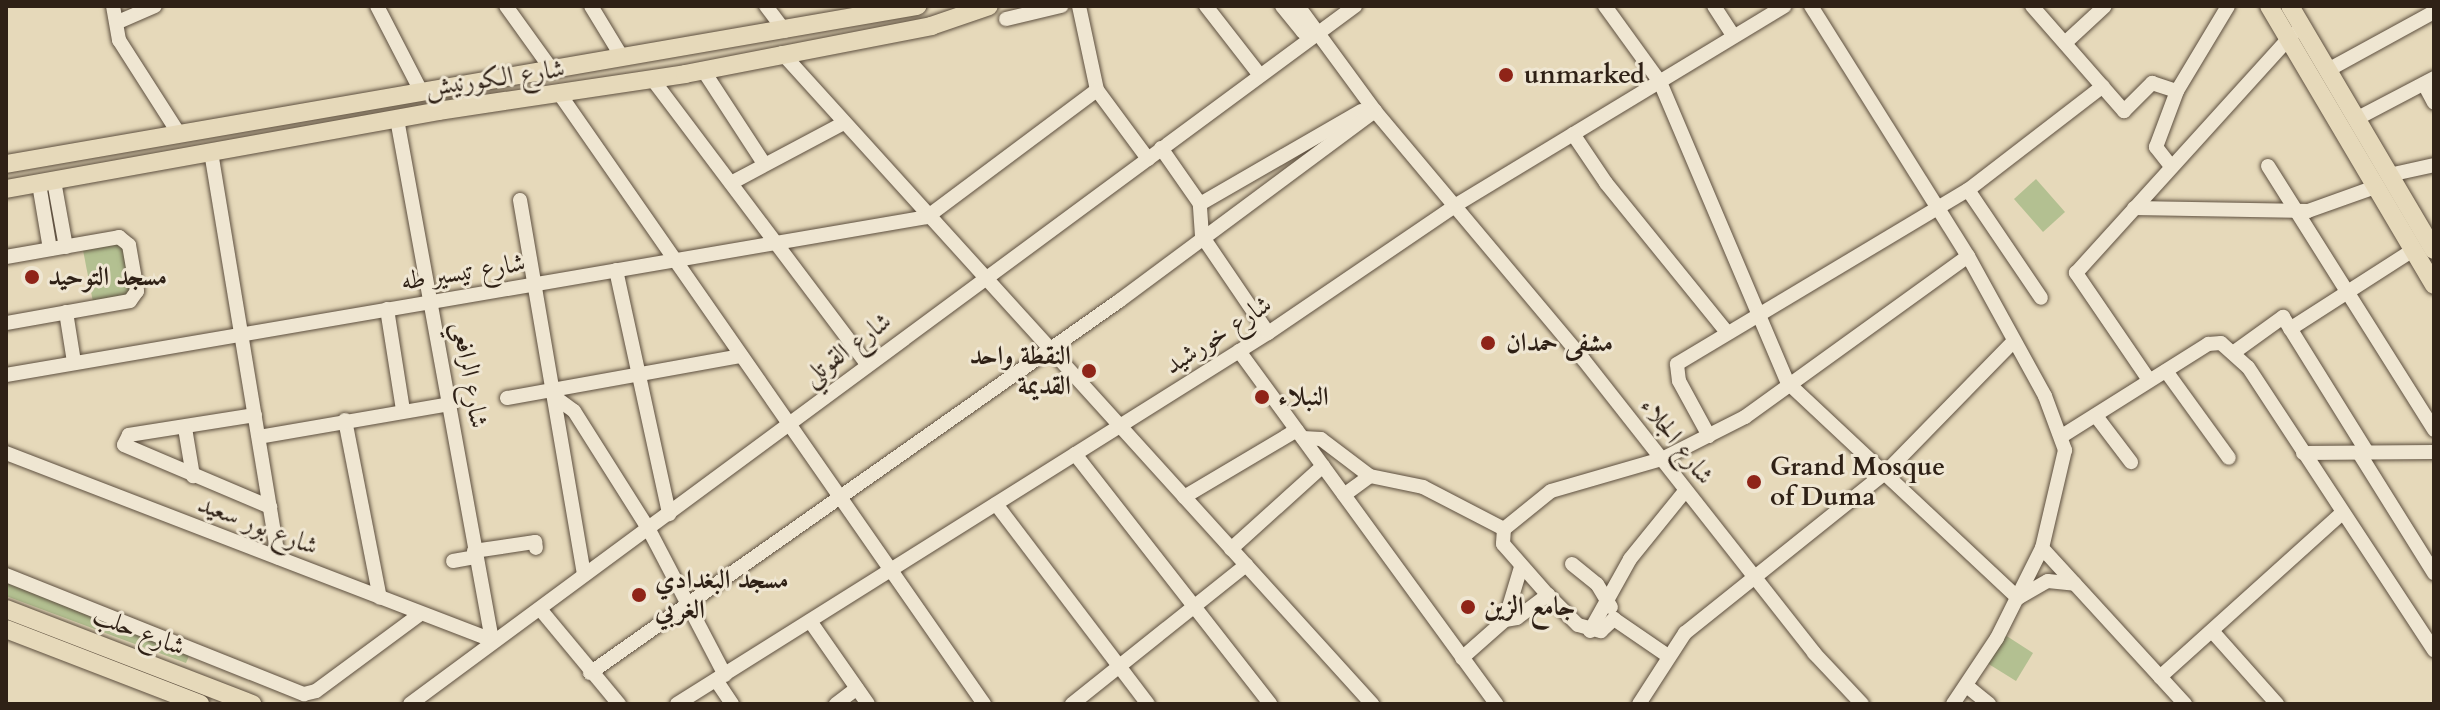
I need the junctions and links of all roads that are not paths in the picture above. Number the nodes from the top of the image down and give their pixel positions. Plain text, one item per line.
1 (113, 6) edge
2 (155, 6) edge
3 (377, 6) edge
4 (506, 6) edge
5 (591, 6) edge
6 (766, 6) edge
7 (917, 6) edge
8 (989, 6) edge
9 (1061, 6) edge
10 (1079, 6) edge
11 (1206, 6) edge
12 (1282, 6) edge
13 (1298, 6) edge
14 (1355, 6) edge
15 (1605, 6) edge
16 (1714, 6) edge
17 (1784, 6) edge
18 (1811, 6) edge
19 (2032, 6) edge
20 (2105, 6) edge
21 (2228, 6) edge
22 (2269, 6) edge
23 (2290, 6) edge
24 (2434, 12) edge
25 (1006, 19) dead end
26 (118, 22) junction
27 (785, 31) junction
28 (2295, 32) junction
29 (1733, 35) junction
30 (1316, 36) junction
31 (2065, 43) junction
32 (680, 48) junction
33 (782, 53) junction
34 (622, 57) junction
35 (552, 70) junction
36 (2328, 70) junction
37 (694, 72) junction
38 (1259, 74) junction
39 (653, 80) junction
40 (2429, 81) edge
41 (1660, 82) junction
42 (2103, 86) junction
43 (1097, 90) junction
44 (2177, 91) junction
45 (422, 93) junction
46 (561, 96) junction
47 (2434, 103) edge
48 (1373, 108) junction
49 (397, 119) junction
50 (2356, 119) junction
51 (844, 123) junction
52 (179, 134) junction
53 (1573, 134) junction
54 (1161, 148) junction
55 (211, 152) junction
56 (1148, 159) junction
57 (763, 162) junction
58 (6, 164) edge
59 (2170, 165) junction
60 (2434, 165) edge
61 (2268, 166) dead end
62 (2382, 181) junction
63 (47, 182) junction
64 (731, 183) junction
65 (6, 189) edge
66 (1968, 190) junction
67 (520, 200) dead end
68 (1200, 204) junction
69 (1456, 205) junction
70 (1938, 205) junction
71 (2134, 208) junction
72 (2295, 211) junction
73 (927, 217) junction
74 (1202, 236) junction
75 (776, 243) junction
76 (66, 247) junction
77 (50, 249) junction
78 (2413, 250) junction
79 (2434, 250) edge
80 (1968, 256) junction
81 (6, 257) edge
82 (678, 264) junction
83 (616, 270) junction
84 (984, 278) junction
85 (536, 284) junction
86 (2434, 285) edge
87 (2344, 293) junction
88 (2041, 298) dead end
89 (432, 300) junction
90 (387, 309) junction
91 (66, 312) junction
92 (1757, 315) junction
93 (6, 323) edge
94 (2290, 329) junction
95 (1726, 331) junction
96 (242, 332) junction
97 (1268, 333) junction
98 (2013, 342) junction
99 (1049, 350) junction
100 (1239, 351) junction
101 (2233, 353) junction
102 (741, 356) junction
103 (74, 362) junction
104 (866, 363) junction
105 (2166, 371) junction
106 (640, 373) junction
107 (6, 375) edge
108 (2149, 380) junction
109 (1788, 383) junction
110 (556, 393) junction
111 (507, 398) dead end
112 (451, 404) junction
113 (403, 410) junction
114 (255, 415) junction
115 (2096, 416) junction
116 (345, 420) junction
117 (789, 423) junction
118 (1120, 426) junction
119 (185, 428) junction
120 (2434, 430) edge
121 (1300, 434) junction
122 (1709, 436) junction
123 (2062, 436) junction
124 (259, 437) junction
125 (6, 453) edge
126 (2303, 453) junction
127 (2363, 453) junction
128 (1075, 454) junction
129 (2433, 454) edge
130 (2229, 458) dead end
131 (1662, 459) junction
132 (2131, 462) dead end
133 (1323, 466) junction
134 (1885, 473) junction
135 (193, 476) junction
136 (1370, 476) junction
137 (1685, 491) junction
138 (1344, 495) junction
139 (839, 496) junction
140 (1184, 497) junction
141 (996, 504) junction
142 (270, 507) junction
143 (2342, 513) junction
144 (669, 514) junction
145 (648, 528) junction
146 (1504, 529) junction
147 (536, 548) dead end
148 (2042, 548) junction
149 (1231, 549) junction
150 (474, 554) junction
151 (278, 558) junction
152 (453, 561) dead end
153 (1572, 564) dead end
154 (1246, 565) junction
155 (1521, 567) junction
156 (890, 570) junction
157 (2434, 573) edge
158 (6, 575) edge
159 (584, 575) junction
160 (1757, 579) junction
161 (2075, 584) junction
162 (1548, 595) junction
163 (380, 598) junction
164 (2018, 598) junction
165 (1609, 599) junction
166 (689, 604) junction
167 (1194, 607) junction
168 (6, 609) edge
169 (540, 609) junction
170 (420, 614) junction
171 (1614, 619) junction
172 (1505, 620) junction
173 (810, 621) junction
174 (6, 629) edge
175 (1590, 631) junction
176 (2212, 631) junction
177 (492, 640) junction
178 (2434, 650) edge
179 (1668, 656) junction
180 (1462, 658) junction
181 (1118, 666) junction
182 (590, 673) junction
183 (720, 677) junction
184 (2160, 677) junction
185 (1968, 687) junction
186 (857, 688) junction
187 (1487, 701) edge
188 (200, 704) edge
189 (252, 704) edge
190 (410, 704) edge
191 (619, 704) edge
192 (677, 704) edge
193 (732, 704) edge
194 (836, 704) edge
195 (868, 704) edge
196 (984, 704) edge
197 (1072, 704) edge
198 (1148, 704) edge
199 (1270, 704) edge
200 (1372, 704) edge
201 (1639, 704) edge
202 (1862, 704) edge
203 (1953, 704) edge
204 (1989, 704) edge
205 (2185, 704) edge
206 (2277, 704) edge

1 - 26 street
2 - 26 street
3 - 45 street
4 - 35 street
5 - 34 street
6 - 27 street
7 - 27 main road, شارع الكورنيش
8 - 33 main road, شارع الكورنيش
9 - 25 street
10 - 43 street
11 - 38 street
12 - 30 street
13 - 30 street
14 - 30 street, شارع القوتلي
15 - 41 street
16 - 29 street
17 - 29 street, شارع خورشيد
18 - 70 street
19 - 31 street
20 - 31 street
21 - 44 street
22 - 28 main road
23 - 28 main road
24 - 36 street
26 - 52 street
27 - 32 main road, شارع الكورنيش
28 - 36 main road
28 - 59 street
28 - 62 main road
29 - 41 street, شارع خورشيد
30 - 38 street, شارع القوتلي
30 - 48 street, شارع الجلاء
31 - 42 street
32 - 34 main road, شارع الكورنيش
32 - 37 main road
33 - 37 main road, شارع الكورنيش
33 - 51 street
34 - 35 main road, شارع الكورنيش
35 - 45 main road, شارع الكورنيش
36 - 50 main road
37 - 39 main road, شارع الكورنيش
37 - 57 street
38 - 54 street, شارع القوتلي
39 - 46 main road, شارع الكورنيش
39 - 64 street
40 - 47 street
40 - 50 street
41 - 53 street, شارع خورشيد
41 - 92 street
42 - 44 street
42 - 66 street
43 - 56 street
43 - 73 street
44 - 59 street
45 - 52 main road, شارع الكورنيش
46 - 49 main road, شارع الكورنيش
46 - 82 street
48 - 68 street
48 - 69 street, شارع الجلاء
48 - 74 street
49 - 55 main road, شارع الكورنيش
49 - 89 street, شارع الرافعي
50 - 62 main road
51 - 57 street
51 - 73 street
52 - 58 main road, شارع الكورنيش
53 - 69 street, شارع خورشيد
53 - 95 street
54 - 56 street, شارع القوتلي
54 - 68 street
55 - 63 main road, شارع الكورنيش
55 - 96 street
56 - 84 street, شارع القوتلي
57 - 64 street
59 - 71 street
60 - 62 street
61 - 72 street
62 - 72 street
62 - 78 main road
62 - 79 main road
63 - 65 main road, شارع الكورنيش
63 - 76 street
63 - 77 street
64 - 75 street
66 - 70 street
66 - 88 street
67 - 85 street
68 - 74 street
69 - 97 street, شارع خورشيد
69 - 131 street, شارع الجلاء
70 - 80 street
70 - 92 street
71 - 72 street
71 - 108 street
72 - 87 street
73 - 75 street, شارع تيسير طه
73 - 84 street
74 - 97 street
74 - 99 street
75 - 82 street, شارع تيسير طه
75 - 104 street
76 - 77 street
76 - 91 street
77 - 81 street
78 - 86 main road
78 - 87 street
80 - 98 street
80 - 109 street
82 - 83 street, شارع تيسير طه
82 - 102 street
83 - 85 street, شارع تيسير طه
83 - 106 street
84 - 99 street
84 - 104 street, شارع القوتلي
85 - 89 street, شارع تيسير طه
85 - 110 street
87 - 94 street
87 - 120 street
89 - 90 street, شارع تيسير طه
89 - 112 street, شارع الرافعي
90 - 96 street, شارع تيسير طه
90 - 113 street
91 - 93 street
91 - 103 street
92 - 95 street
92 - 109 street
94 - 101 street
94 - 127 street
95 - 122 street
96 - 103 street, شارع تيسير طه
96 - 114 street
97 - 100 street, شارع خورشيد
98 - 123 street
98 - 134 street
99 - 118 street
99 - 139 street
100 - 118 street, شارع خورشيد
100 - 121 street
101 - 105 street
101 - 126 street
102 - 106 street
102 - 117 street
103 - 107 street, شارع تيسير طه
104 - 117 street, شارع القوتلي
105 - 108 street
105 - 130 street
106 - 110 street
106 - 144 street
108 - 115 street
109 - 122 street
109 - 134 street
110 - 111 street
110 - 145 street
110 - 159 street
112 - 113 street
112 - 150 street, شارع الرافعي
113 - 116 street
114 - 119 street
114 - 124 street
115 - 123 street
115 - 132 street
116 - 124 street
116 - 163 street
117 - 139 street
117 - 144 street, شارع القوتلي
118 - 128 street, شارع خورشيد
118 - 140 street
119 - 135 street
119 - 135 street
121 - 133 street
121 - 136 street
121 - 140 street
122 - 131 street
123 - 148 street
124 - 142 street
125 - 151 street, شارع بور سعيد
126 - 127 street
126 - 143 street
127 - 129 street
127 - 157 street
128 - 141 street, شارع خورشيد
128 - 167 street
131 - 137 street, شارع الجلاء
131 - 146 street
133 - 138 street
133 - 149 street
134 - 160 street
134 - 164 street
135 - 142 street
136 - 138 street
136 - 146 street
137 - 160 street, شارع الجلاء
137 - 165 street
138 - 180 street
139 - 156 street
139 - 166 street
140 - 149 street
141 - 156 street, شارع خورشيد
141 - 181 street
142 - 151 street
143 - 176 street
143 - 178 street
144 - 145 street, شارع القوتلي
145 - 159 street, شارع القوتلي
145 - 166 street
146 - 155 street
147 - 150 street
148 - 161 street
148 - 164 street
149 - 154 street
150 - 152 street
150 - 177 street, شارع الرافعي
151 - 163 street, شارع بور سعيد
153 - 165 street
154 - 167 street
154 - 200 street
155 - 162 street
155 - 172 street
156 - 173 street, شارع خورشيد
156 - 196 street
158 - 170 street
159 - 169 street, شارع القوتلي
160 - 179 street
160 - 202 street, شارع الجلاء
161 - 164 street
161 - 184 street
162 - 172 street
162 - 175 street
163 - 170 street, شارع بور سعيد
164 - 185 street
165 - 171 street
165 - 175 street
166 - 182 street
166 - 183 street
167 - 181 street
167 - 199 street
168 - 189 main road, شارع حلب
169 - 177 street, شارع القوتلي
169 - 182 street
170 - 177 street, شارع بور سعيد
171 - 175 street
171 - 179 street
172 - 180 street
173 - 183 street, شارع خورشيد
173 - 186 street
174 - 188 main road, شارع حلب
176 - 184 street
176 - 206 street
177 - 190 street, شارع القوتلي
179 - 201 street
180 - 187 street
181 - 197 street
181 - 198 street
182 - 191 street
183 - 192 street, شارع خورشيد
183 - 193 street
184 - 205 street
185 - 203 street
185 - 204 street
186 - 194 street
186 - 195 street

